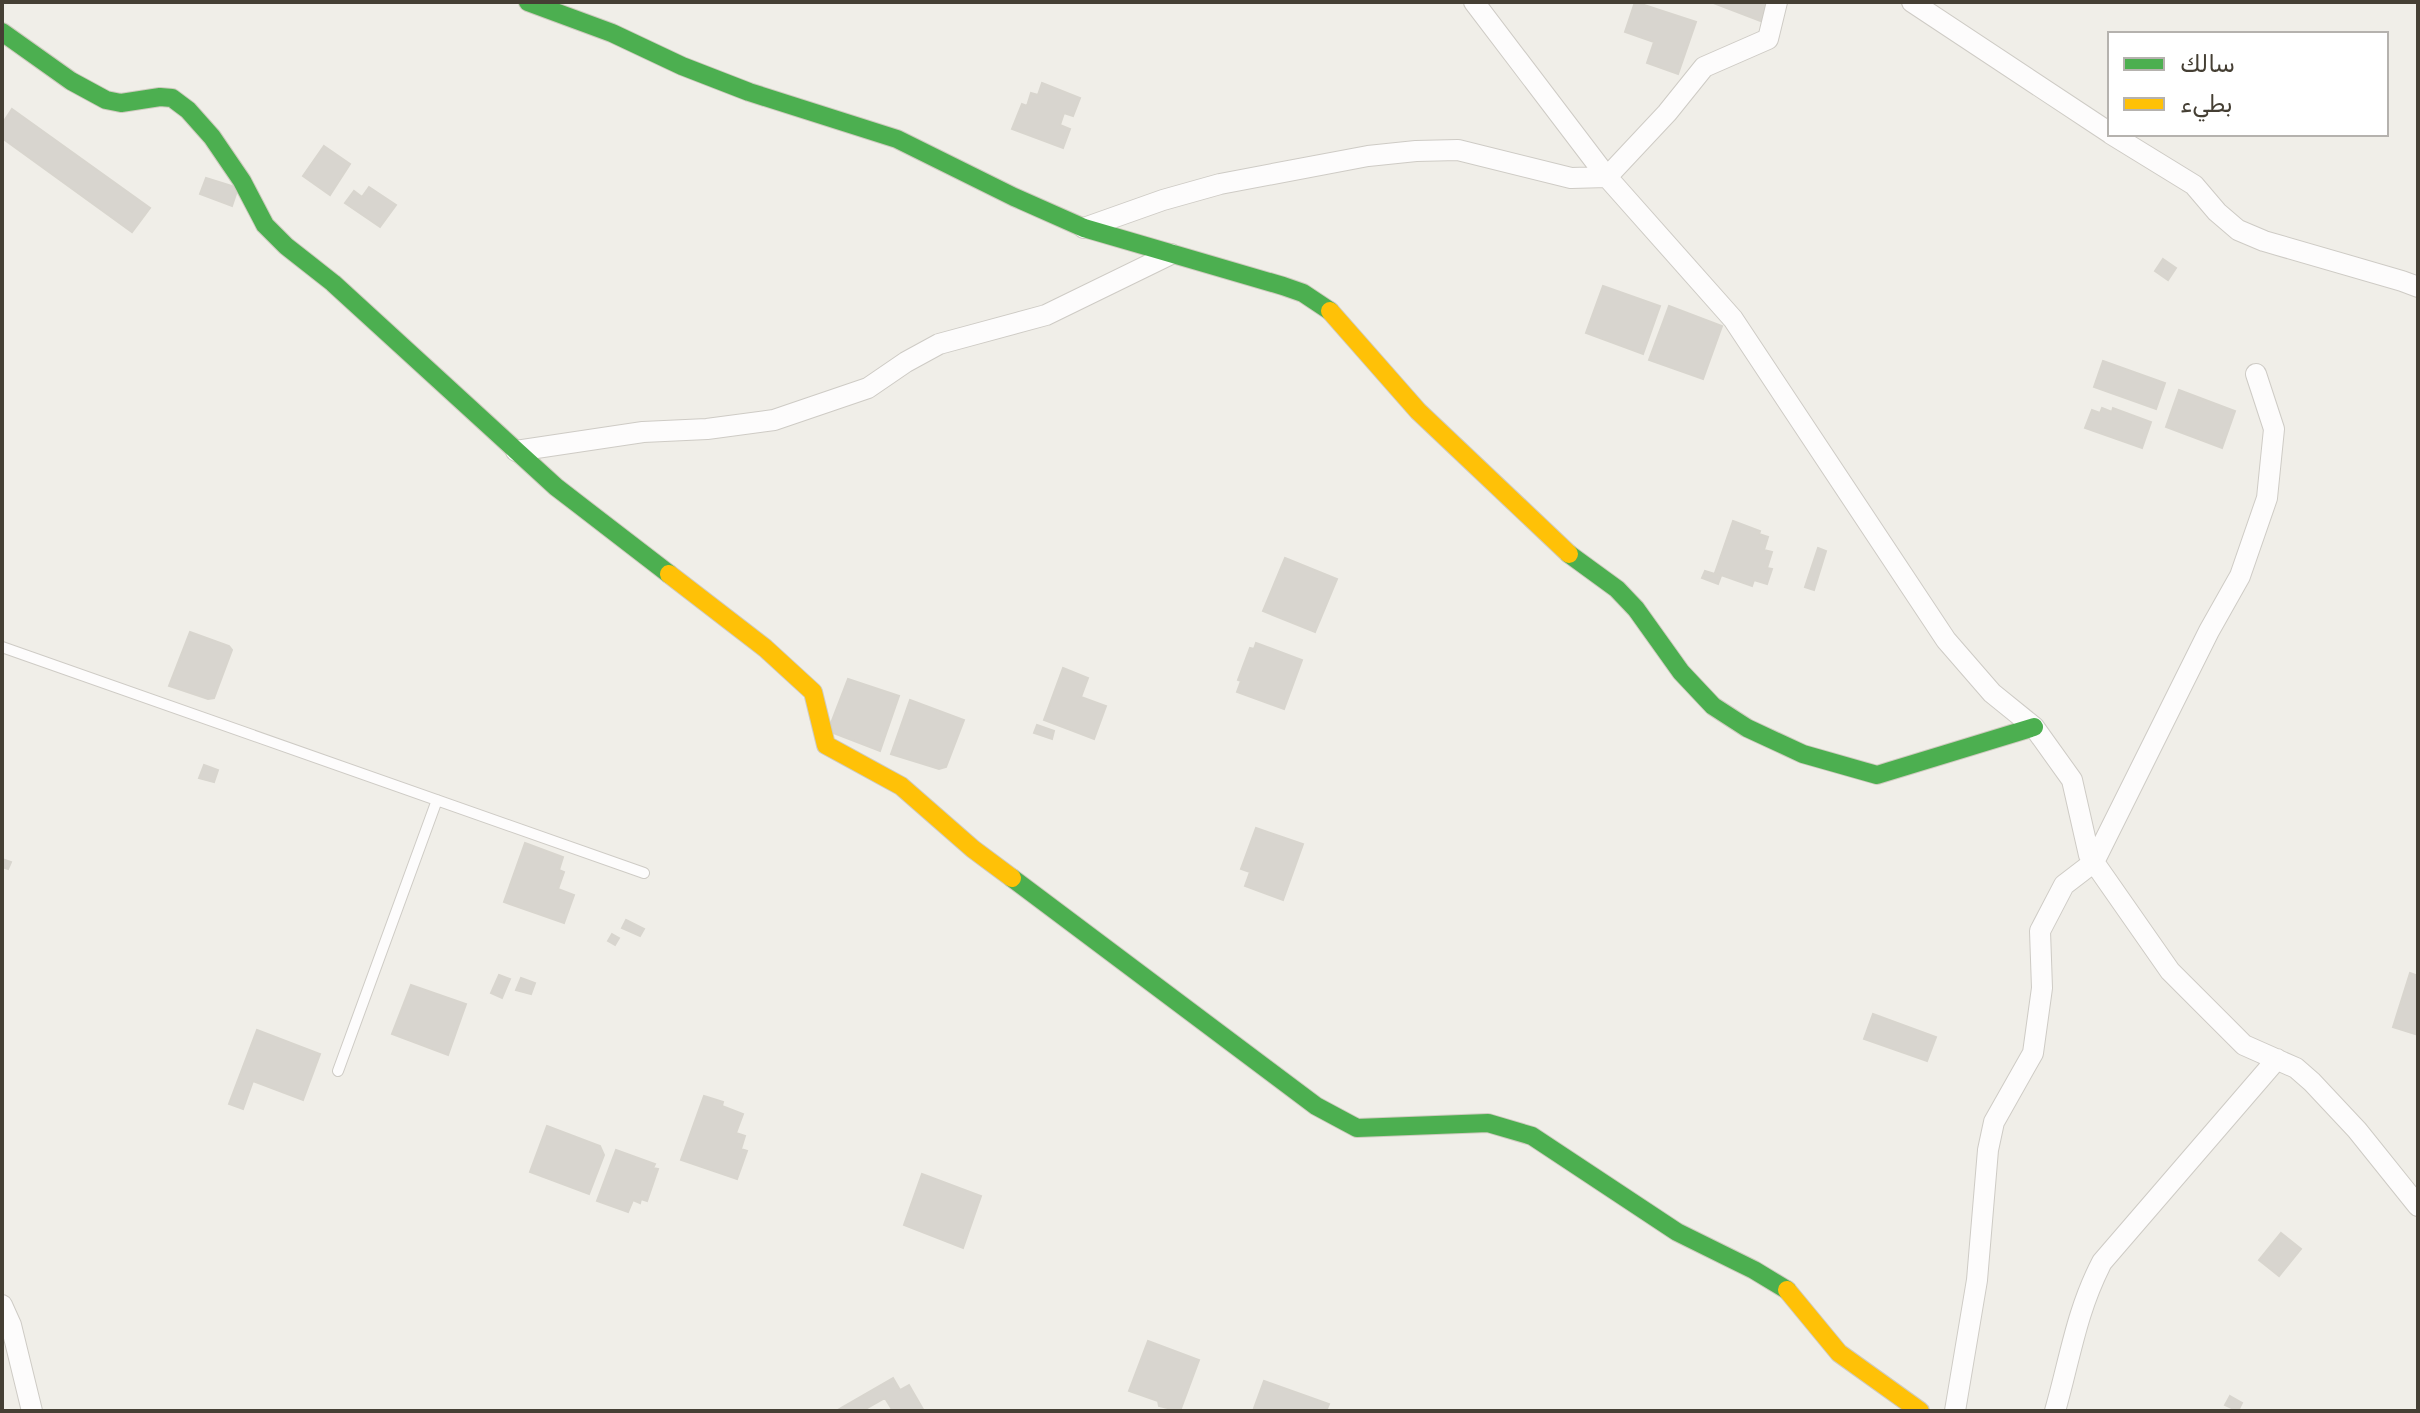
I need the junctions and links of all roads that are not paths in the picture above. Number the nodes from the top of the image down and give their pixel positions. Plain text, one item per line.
1 (528, 2) edge
2 (1474, 2) edge
3 (1777, 2) edge
4 (1912, 2) edge
5 (2, 32) edge
6 (2108, 132) edge
7 (2114, 136) edge
8 (1607, 177) junction
9 (1084, 228) junction
10 (1171, 254) junction
11 (2418, 287) edge
12 (2256, 374) dead end
13 (516, 451) junction
14 (2, 647) edge
15 (2034, 727) junction
16 (437, 800) junction
17 (2094, 862) junction
18 (644, 873) dead end
19 (2277, 1059) junction
20 (338, 1071) dead end
21 (2418, 1206) edge
22 (2, 1305) edge
23 (32, 1411) edge
24 (1920, 1411) edge
25 (1955, 1411) edge
26 (2055, 1411) edge

1 - 9 street
2 - 8 street
3 - 8 street
4 - 6 street
5 - 13 street
7 - 11 street
8 - 9 street
8 - 15 street
9 - 10 street
10 - 13 street
10 - 15 street
12 - 17 street
13 - 24 street
14 - 16 lane
15 - 17 street
16 - 18 lane
16 - 20 lane
17 - 19 street
17 - 25 street
19 - 21 street
19 - 26 street
22 - 23 street

